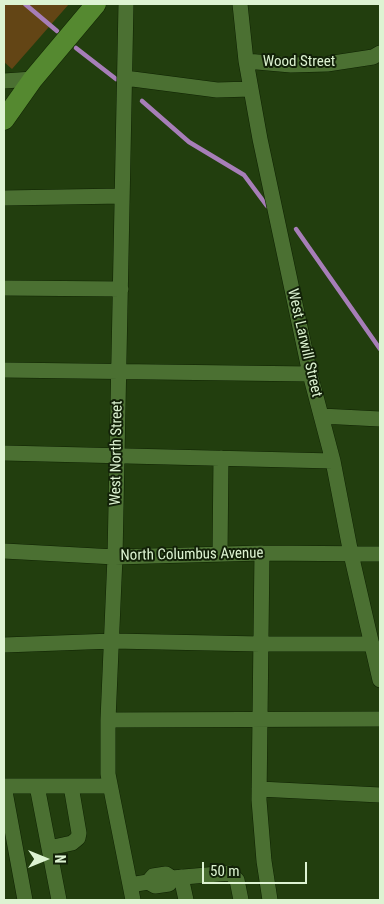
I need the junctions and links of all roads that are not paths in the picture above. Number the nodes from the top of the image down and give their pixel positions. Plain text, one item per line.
1 (96, 4) edge
2 (126, 4) edge
3 (240, 4) edge
4 (380, 53) edge
5 (246, 61) junction
6 (125, 78) junction
7 (33, 79) junction
8 (4, 81) edge
9 (251, 89) junction
10 (4, 120) edge
11 (122, 196) junction
12 (4, 198) edge
13 (4, 288) edge
14 (121, 289) junction
15 (4, 370) edge
16 (119, 370) junction
17 (310, 374) junction
18 (321, 416) junction
19 (380, 419) edge
20 (4, 453) edge
21 (117, 456) junction
22 (221, 458) junction
23 (333, 461) junction
24 (4, 551) edge
25 (262, 553) junction
26 (220, 554) junction
27 (352, 554) junction
28 (380, 554) edge
29 (115, 556) junction
30 (113, 641) junction
31 (4, 644) edge
32 (260, 644) junction
33 (372, 644) junction
34 (380, 680) edge
35 (260, 719) junction
36 (108, 720) junction
37 (380, 720) edge
38 (4, 786) edge
39 (37, 786) junction
40 (71, 786) junction
41 (110, 786) junction
42 (259, 789) junction
43 (380, 795) edge
44 (49, 848) junction
45 (177, 877) junction
46 (132, 893) edge
47 (25, 900) edge
48 (59, 900) edge
49 (186, 900) edge
50 (241, 900) edge
51 (270, 900) edge

1 - 7 main road
2 - 6 street, West North Street
3 - 5 street, West Larwill Street
4 - 5 street, Wood Street
5 - 9 street, West Larwill Street
6 - 9 street
6 - 11 street, West North Street
7 - 8 street
7 - 10 main road
9 - 17 street, West Larwill Street
11 - 12 street
11 - 14 street, West North Street
13 - 14 street
14 - 16 street, West North Street
15 - 16 street
16 - 17 street
16 - 21 street, West North Street
17 - 18 street, West Larwill Street
18 - 19 street
18 - 23 street, West Larwill Street
20 - 21 street
21 - 22 street
21 - 29 street, West North Street
22 - 23 street
22 - 26 street
23 - 27 street, West Larwill Street
24 - 29 street, North Columbus Avenue
25 - 26 street, North Columbus Avenue
25 - 27 street, North Columbus Avenue
25 - 32 street
26 - 29 street, North Columbus Avenue
27 - 28 street, North Columbus Avenue
27 - 33 street, West Larwill Street
29 - 30 street, West North Street
30 - 31 street
30 - 32 street
30 - 36 street, West North Street
32 - 33 street
32 - 35 street
33 - 34 street, West Larwill Street
35 - 36 street
35 - 37 street
35 - 42 street
36 - 41 street, West North Street
38 - 39 street
38 - 47 street
39 - 40 street
39 - 44 street
40 - 41 street
40 - 44 street
41 - 46 street, West North Street
42 - 43 street
42 - 51 street
44 - 48 street
45 - 46 street
45 - 49 street
45 - 50 street

